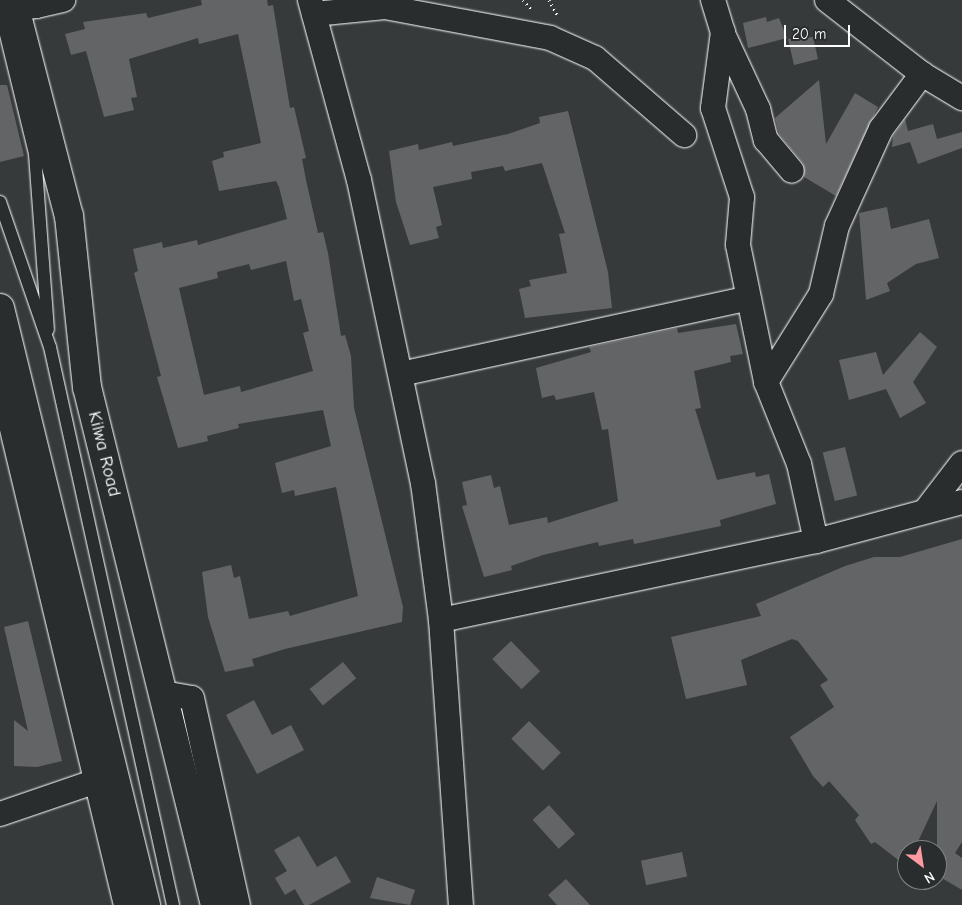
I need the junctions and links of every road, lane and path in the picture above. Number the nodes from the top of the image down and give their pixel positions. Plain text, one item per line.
1 (63, 0) edge
2 (549, 0) edge
3 (712, 0) edge
4 (827, 0) edge
5 (16, 6) edge
6 (312, 7) edge
7 (554, 9) dead end
8 (723, 32) junction
9 (922, 74) junction
10 (962, 98) edge
11 (684, 135) dead end
12 (792, 171) dead end
13 (0, 202) edge
14 (746, 299) junction
15 (0, 308) edge
16 (50, 347) junction
17 (401, 374) junction
18 (0, 379) edge
19 (766, 382) junction
20 (962, 463) edge
21 (962, 502) edge
22 (926, 510) junction
23 (816, 541) junction
24 (440, 620) junction
25 (163, 693) junction
26 (106, 777) junction
27 (0, 814) edge
28 (126, 905) edge
29 (146, 905) edge
30 (173, 905) edge
31 (215, 905) edge
32 (238, 905) edge
33 (462, 905) edge

1 - 5 street
2 - 7 path
3 - 8 street
4 - 9 street
5 - 16 lane
5 - 25 highway, Kilwa Road
6 - 11 street
6 - 17 street
8 - 12 street
8 - 14 street
9 - 10 street
9 - 19 street
13 - 16 lane
14 - 17 street
14 - 19 street
15 - 26 highway
16 - 30 lane
17 - 24 street
18 - 26 street
19 - 23 street
20 - 22 street
21 - 22 street
22 - 23 street
23 - 24 street
24 - 33 street
25 - 31 highway, Kilwa Road
25 - 32 street
26 - 27 street
26 - 28 street
26 - 29 highway

